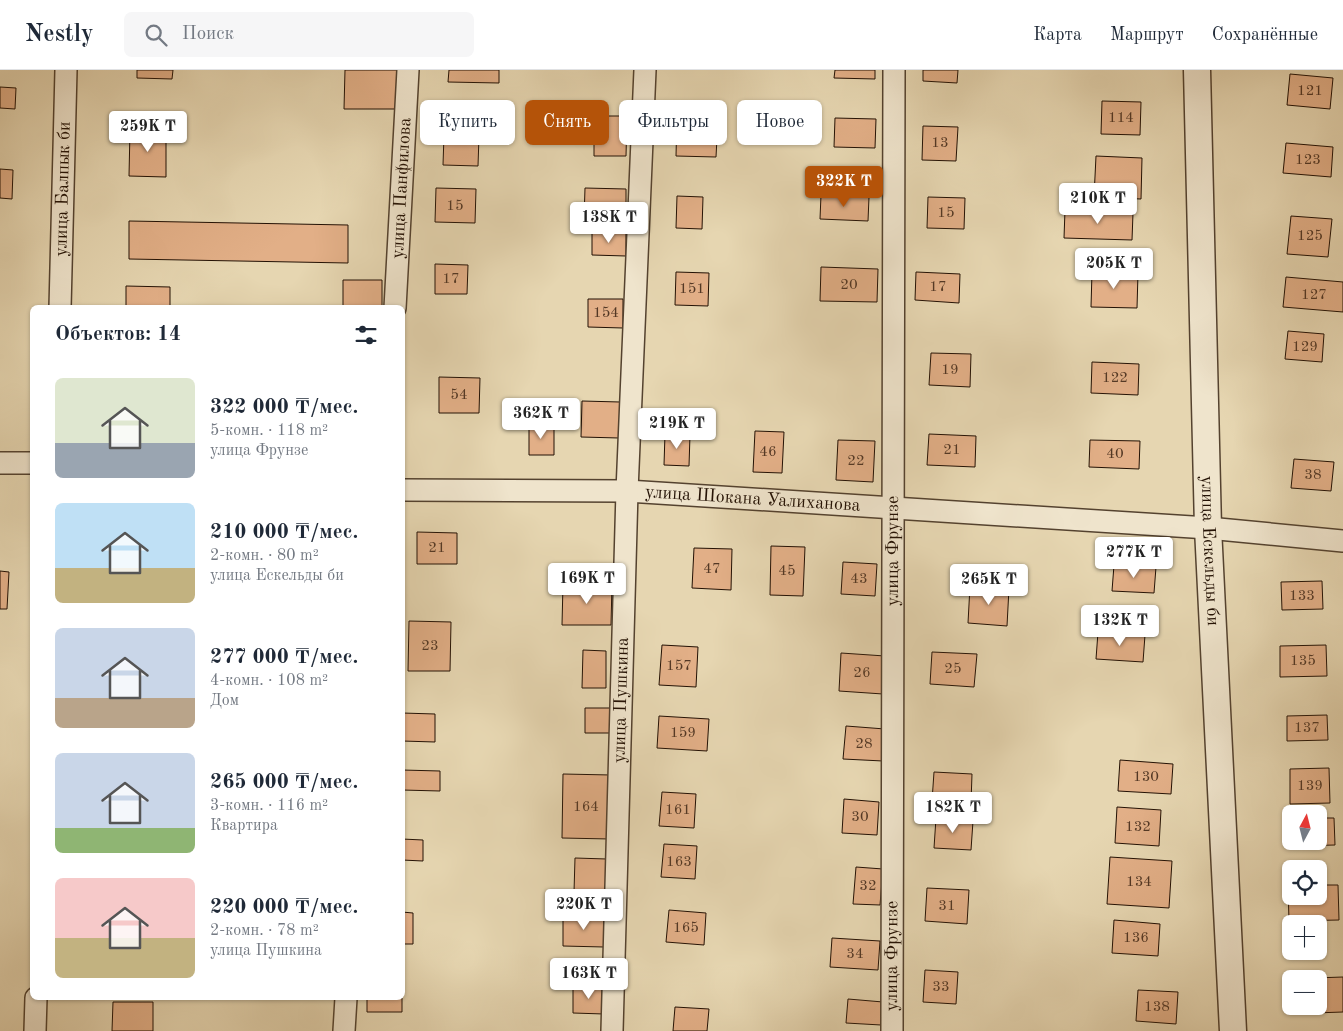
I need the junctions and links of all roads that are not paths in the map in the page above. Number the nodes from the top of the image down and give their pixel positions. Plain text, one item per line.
1 (66, 70) edge
2 (408, 70) edge
3 (645, 70) edge
4 (894, 70) edge
5 (1197, 70) edge
6 (60, 305) edge
7 (395, 305) edge
8 (0, 463) edge
9 (30, 463) edge
10 (405, 490) edge
11 (627, 491) junction
12 (894, 509) junction
13 (1208, 528) junction
14 (1343, 540) edge
15 (36, 1000) edge
16 (346, 1000) edge
17 (35, 1031) edge
18 (344, 1031) edge
19 (612, 1031) edge
20 (892, 1031) edge
21 (1233, 1031) edge

1 - 6 street, улица Балпык би
2 - 7 street, улица Панфилова
3 - 11 street, улица Пушкина
4 - 12 street, улица Фрунзе
5 - 13 street, улица Ескельды би
8 - 9 street
10 - 11 street, улица Шокана Уалиханова
11 - 12 street, улица Шокана Уалиханова
11 - 19 street, улица Пушкина
12 - 13 street, улица Шокана Уалиханова
12 - 20 street, улица Фрунзе
13 - 14 street, улица Шокана Уалиханова
13 - 21 street, улица Ескельды би
15 - 17 street
16 - 18 street

